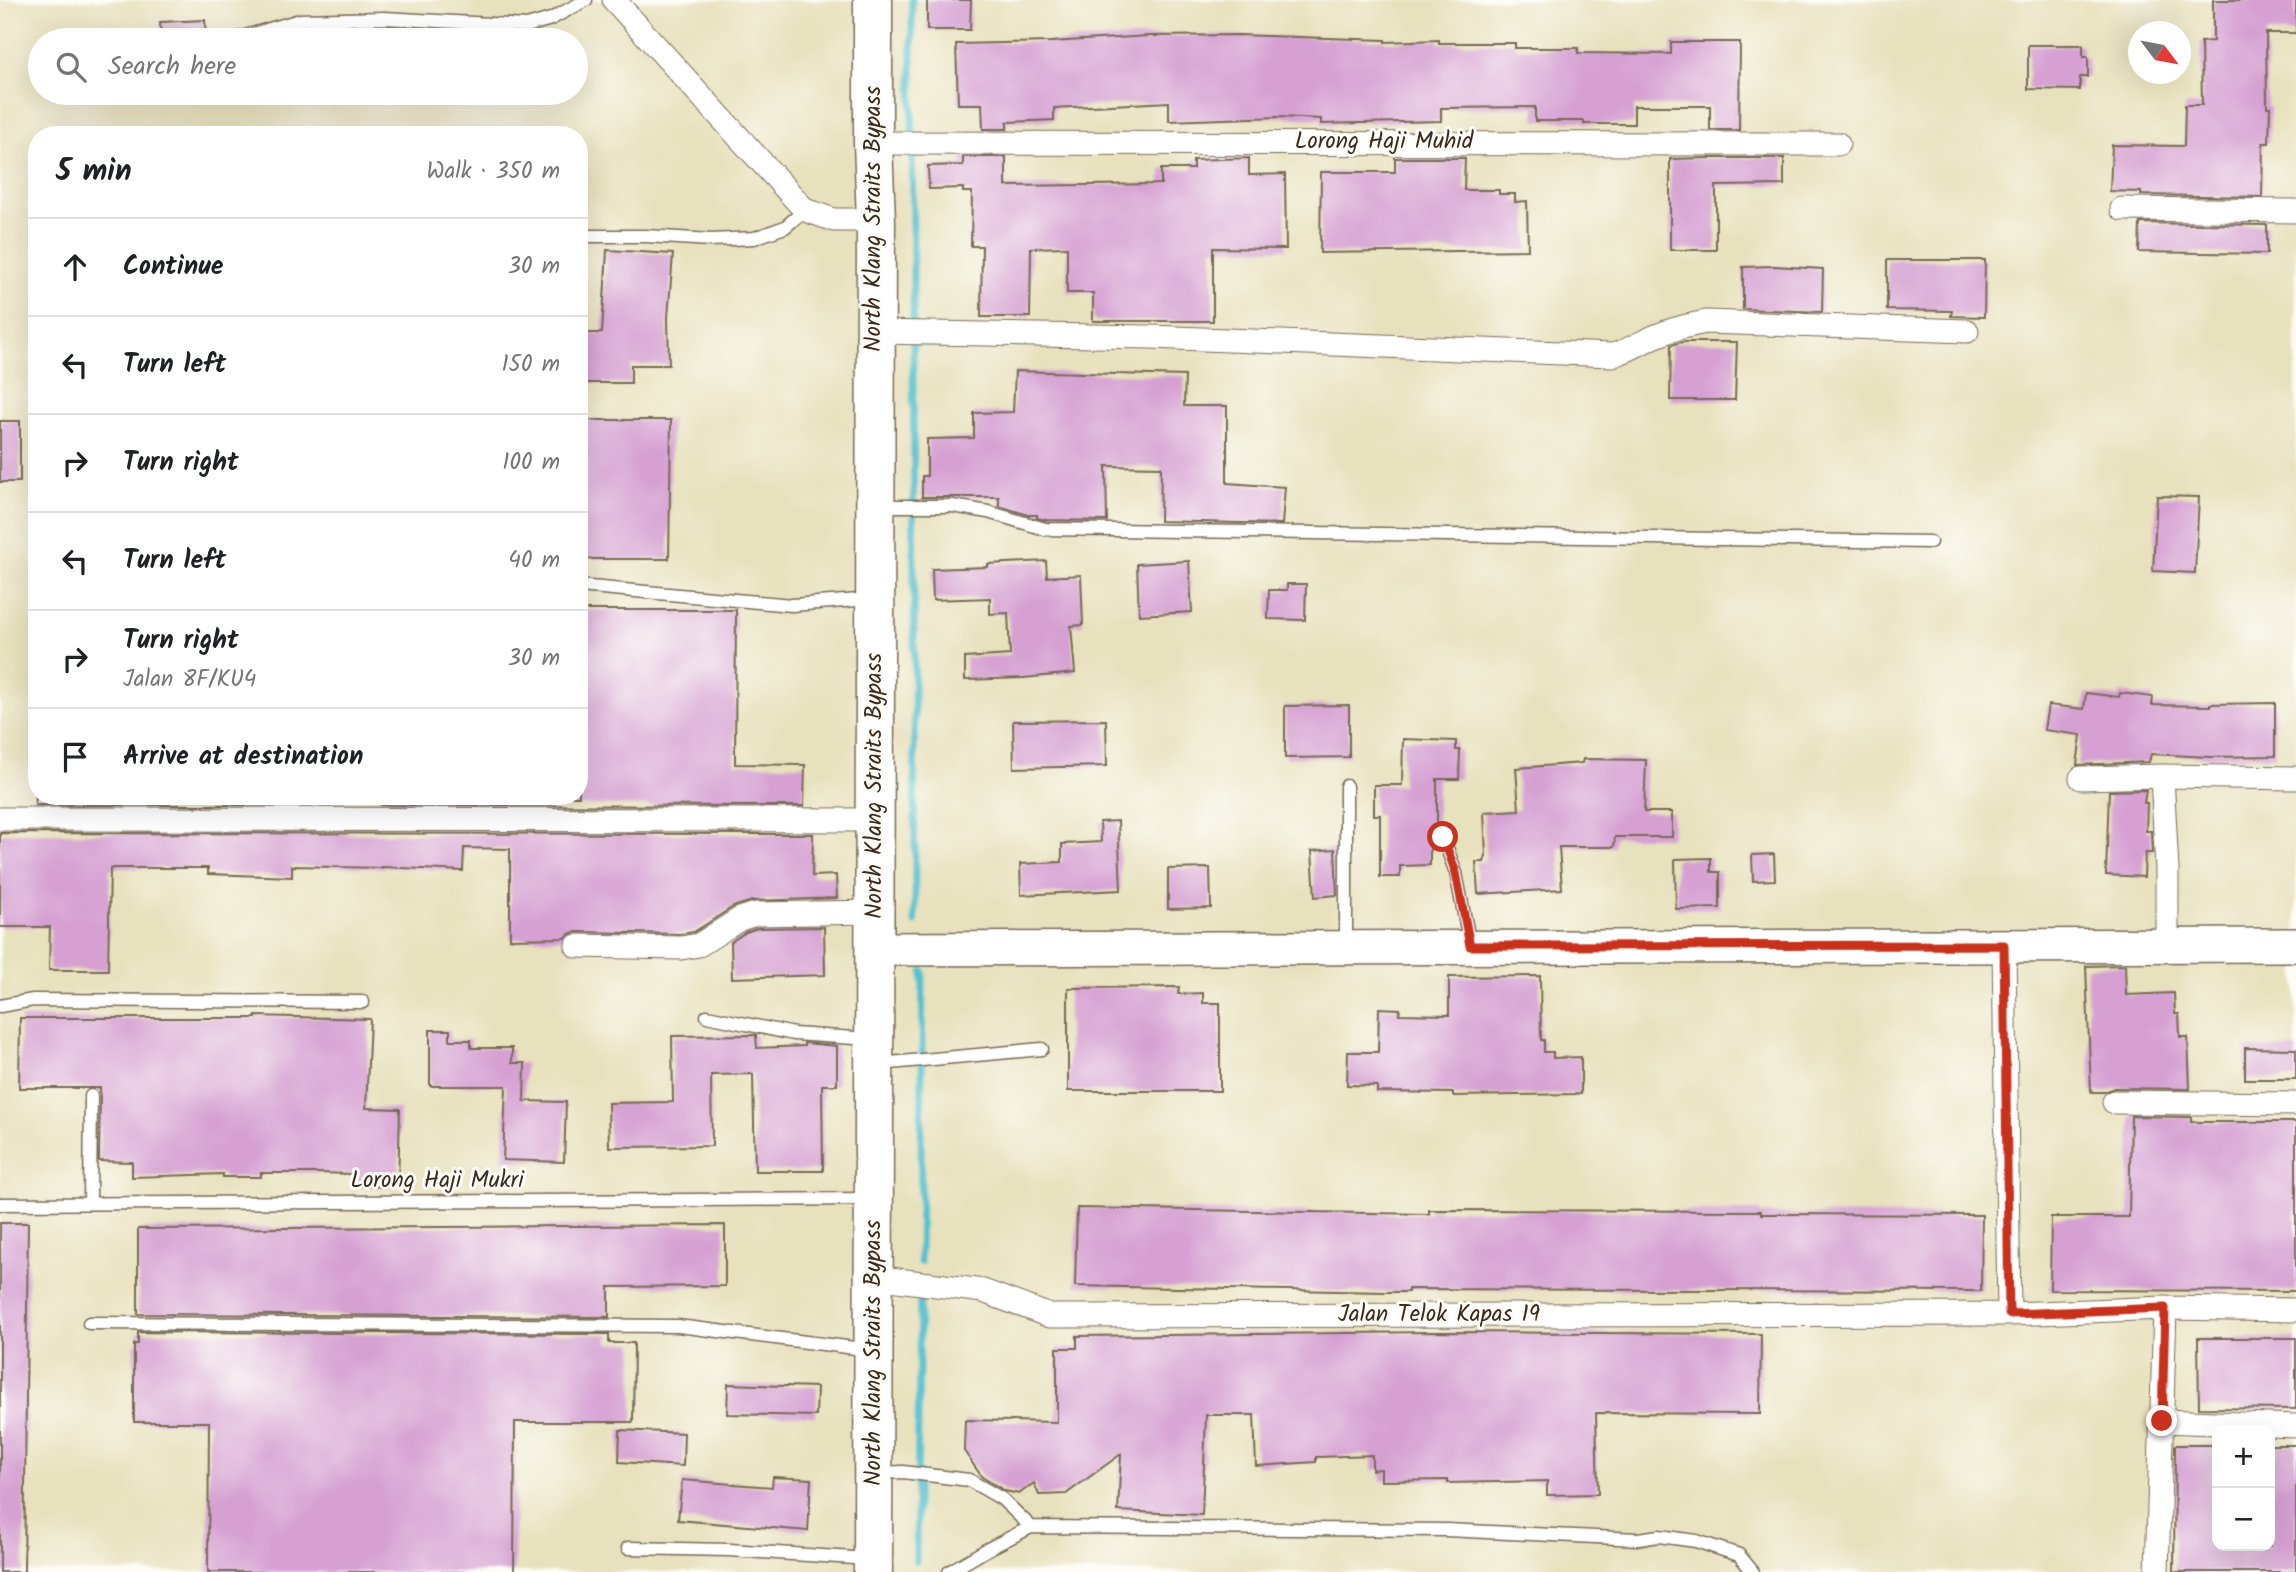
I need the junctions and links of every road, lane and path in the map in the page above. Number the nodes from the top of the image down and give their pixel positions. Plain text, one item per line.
1 (586, 0) edge
2 (614, 0) edge
3 (873, 0) edge
4 (273, 28) edge
5 (882, 142) junction
6 (1838, 144) dead end
7 (2122, 208) dead end
8 (805, 210) junction
9 (2296, 211) edge
10 (876, 220) junction
11 (588, 236) edge
12 (1967, 331) dead end
13 (885, 332) junction
14 (884, 506) junction
15 (1930, 542) dead end
16 (588, 587) edge
17 (875, 598) junction
18 (2162, 776) junction
19 (2081, 778) dead end
20 (2296, 778) edge
21 (1346, 786) dead end
22 (0, 819) edge
23 (874, 820) junction
24 (1443, 837) dead end
25 (875, 930) junction
26 (2296, 944) edge
27 (2004, 945) junction
28 (2167, 945) junction
29 (577, 946) dead end
30 (1346, 946) junction
31 (1470, 946) junction
32 (363, 1002) dead end
33 (0, 1006) edge
34 (708, 1016) dead end
35 (1042, 1049) dead end
36 (885, 1056) junction
37 (92, 1096) dead end
38 (2114, 1102) dead end
39 (2296, 1104) edge
40 (874, 1199) junction
41 (89, 1203) junction
42 (0, 1204) edge
43 (874, 1277) junction
44 (2165, 1308) junction
45 (2296, 1310) edge
46 (2009, 1314) junction
47 (89, 1323) dead end
48 (875, 1350) junction
49 (2162, 1421) junction
50 (2296, 1426) edge
51 (889, 1472) junction
52 (1031, 1527) junction
53 (628, 1548) dead end
54 (873, 1566) edge
55 (949, 1572) edge
56 (1753, 1572) edge
57 (2157, 1572) edge

1 - 4 lane
2 - 8 street
3 - 5 highway, North Klang Straits Bypass
5 - 6 street, Lorong Haji Muhid
5 - 10 highway, North Klang Straits Bypass
7 - 9 street
8 - 10 street
8 - 11 lane
10 - 13 highway, North Klang Straits Bypass
12 - 13 street
13 - 14 highway, North Klang Straits Bypass
14 - 15 lane
14 - 17 highway, North Klang Straits Bypass
16 - 17 lane
17 - 23 highway, North Klang Straits Bypass
18 - 19 street
18 - 20 street
18 - 28 street
21 - 30 lane
22 - 23 street
23 - 25 highway, North Klang Straits Bypass
24 - 31 lane
25 - 29 street
25 - 30 street
25 - 36 highway, North Klang Straits Bypass
26 - 28 street
27 - 28 street
27 - 31 street
27 - 46 street
30 - 31 street
32 - 33 lane
34 - 36 lane
35 - 36 lane
36 - 40 highway, North Klang Straits Bypass
37 - 41 lane
38 - 39 street
40 - 41 lane, Lorong Haji Mukri
40 - 43 highway, North Klang Straits Bypass
41 - 42 lane, Lorong Haji Mukri
43 - 46 street, Jalan Telok Kapas 19
43 - 48 highway, North Klang Straits Bypass
44 - 45 street, Jalan Telok Kapas 19
44 - 46 street, Jalan Telok Kapas 19
44 - 49 street
47 - 48 lane
48 - 51 highway, North Klang Straits Bypass
49 - 50 street
49 - 57 street
51 - 52 lane
51 - 54 highway, North Klang Straits Bypass
52 - 55 lane
52 - 56 lane
53 - 54 lane

